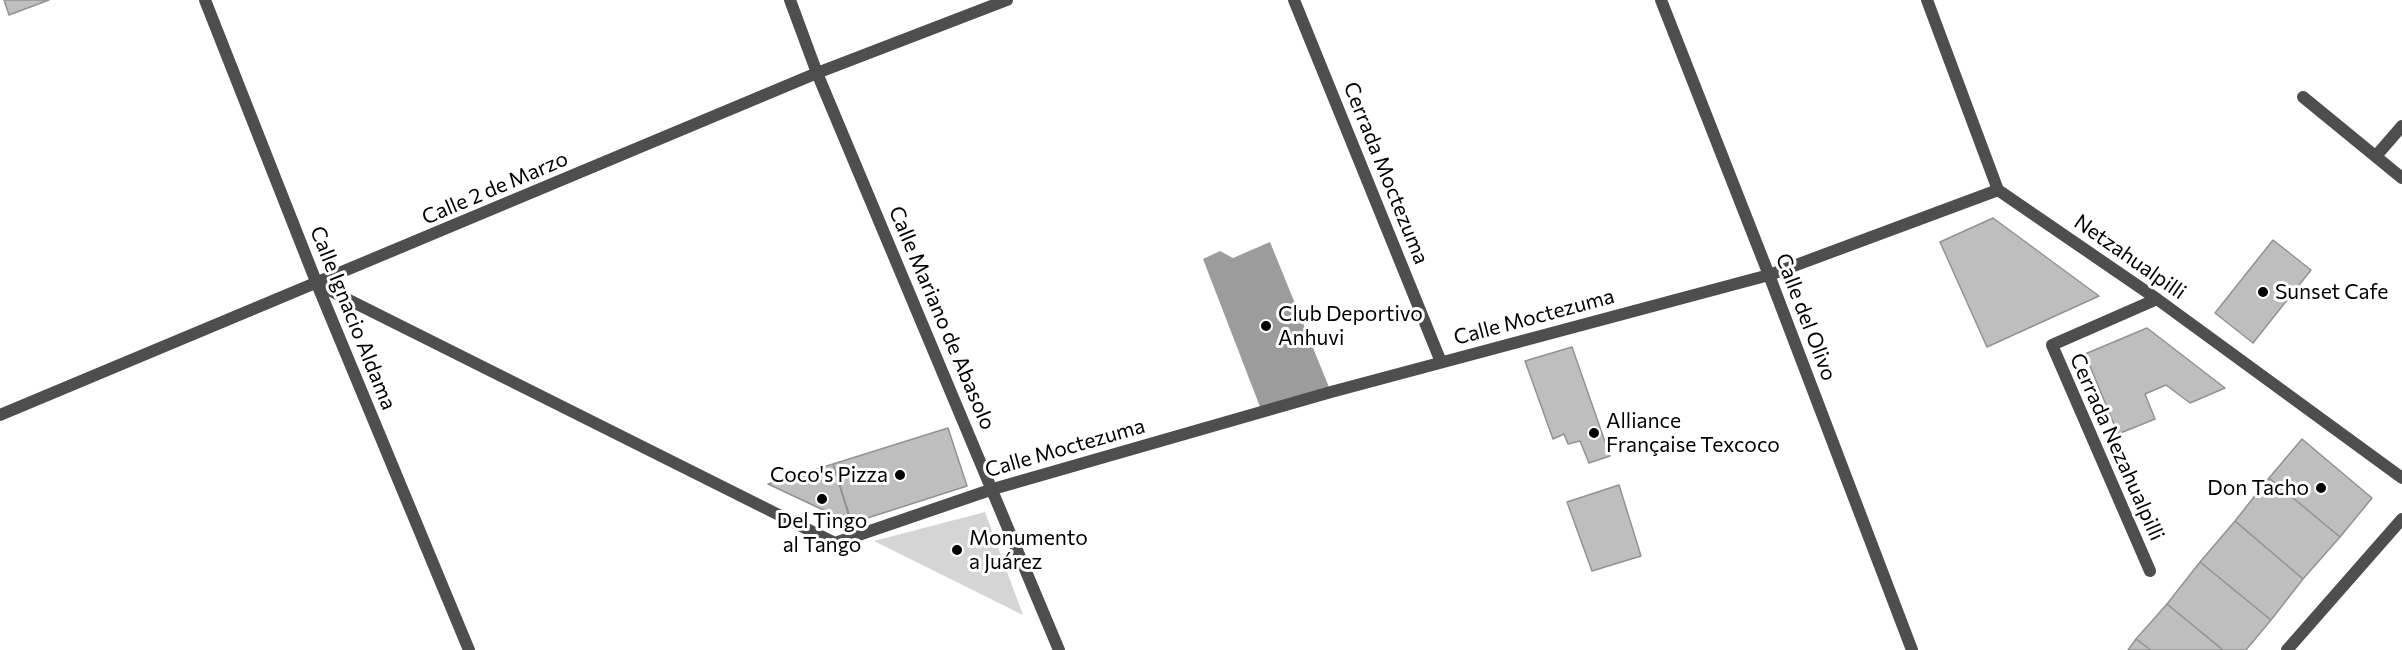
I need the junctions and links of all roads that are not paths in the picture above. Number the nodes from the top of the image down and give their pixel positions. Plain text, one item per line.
1 (205, 0) edge
2 (790, 0) edge
3 (1007, 0) edge
4 (1294, 0) edge
5 (1661, 0) edge
6 (1927, 0) edge
7 (817, 73) junction
8 (2303, 97) dead end
9 (2402, 126) edge
10 (2376, 156) junction
11 (2402, 178) edge
12 (1998, 190) junction
13 (1769, 275) junction
14 (317, 284) junction
15 (2157, 299) junction
16 (1441, 362) junction
17 (0, 415) edge
18 (2402, 478) edge
19 (993, 489) junction
20 (2402, 519) edge
21 (2150, 571) dead end
22 (469, 650) edge
23 (1059, 650) edge
24 (1912, 650) edge
25 (2287, 650) edge

1 - 14 street, Calle Ignacio Aldama
2 - 7 street, Calle Mariano de Abasolo
3 - 7 street, Calle 2 de Marzo
4 - 16 street, Cerrada Moctezuma
5 - 13 street, Calle del Olivo
6 - 12 street
7 - 14 street, Calle 2 de Marzo
7 - 19 street, Calle Mariano de Abasolo
8 - 10 street
9 - 10 street
10 - 11 street
12 - 13 street, Calle Moctezuma
12 - 15 street, Netzahualpilli
13 - 16 street, Calle Moctezuma
13 - 24 street, Calle del Olivo
14 - 17 street, Calle 2 de Marzo
14 - 19 street, Calle Moctezuma
14 - 22 street, Calle Ignacio Aldama
15 - 18 street, Netzahualpilli
15 - 21 street, Cerrada Nezahualpilli
16 - 19 street, Calle Moctezuma
19 - 23 street, Calle Mariano de Abasolo
20 - 25 street

